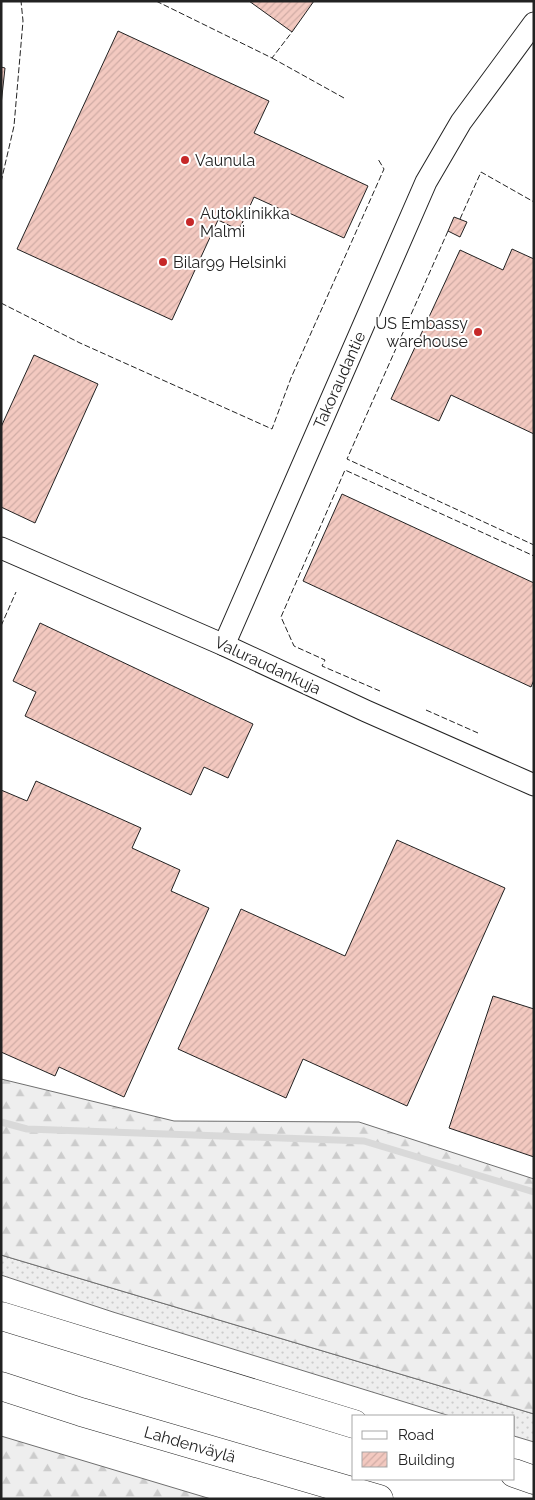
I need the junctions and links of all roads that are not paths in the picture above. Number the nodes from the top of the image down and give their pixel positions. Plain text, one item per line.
1 (534, 23) edge
2 (1, 548) edge
3 (224, 644) junction
4 (534, 785) edge
5 (1, 1300) edge
6 (1, 1316) edge
7 (1, 1386) edge
8 (1, 1395) edge
9 (277, 1401) junction
10 (82, 1412) junction
11 (352, 1423) edge
12 (515, 1473) edge
13 (534, 1480) edge
14 (379, 1499) edge

1 - 3 street, Takoraudantie
2 - 3 street, Valuraudankuja
3 - 4 street, Valuraudankuja
5 - 9 highway
6 - 9 highway
7 - 10 highway, Lahdenväylä
8 - 10 highway
9 - 11 highway
10 - 14 highway, Lahdenväylä
12 - 13 highway

